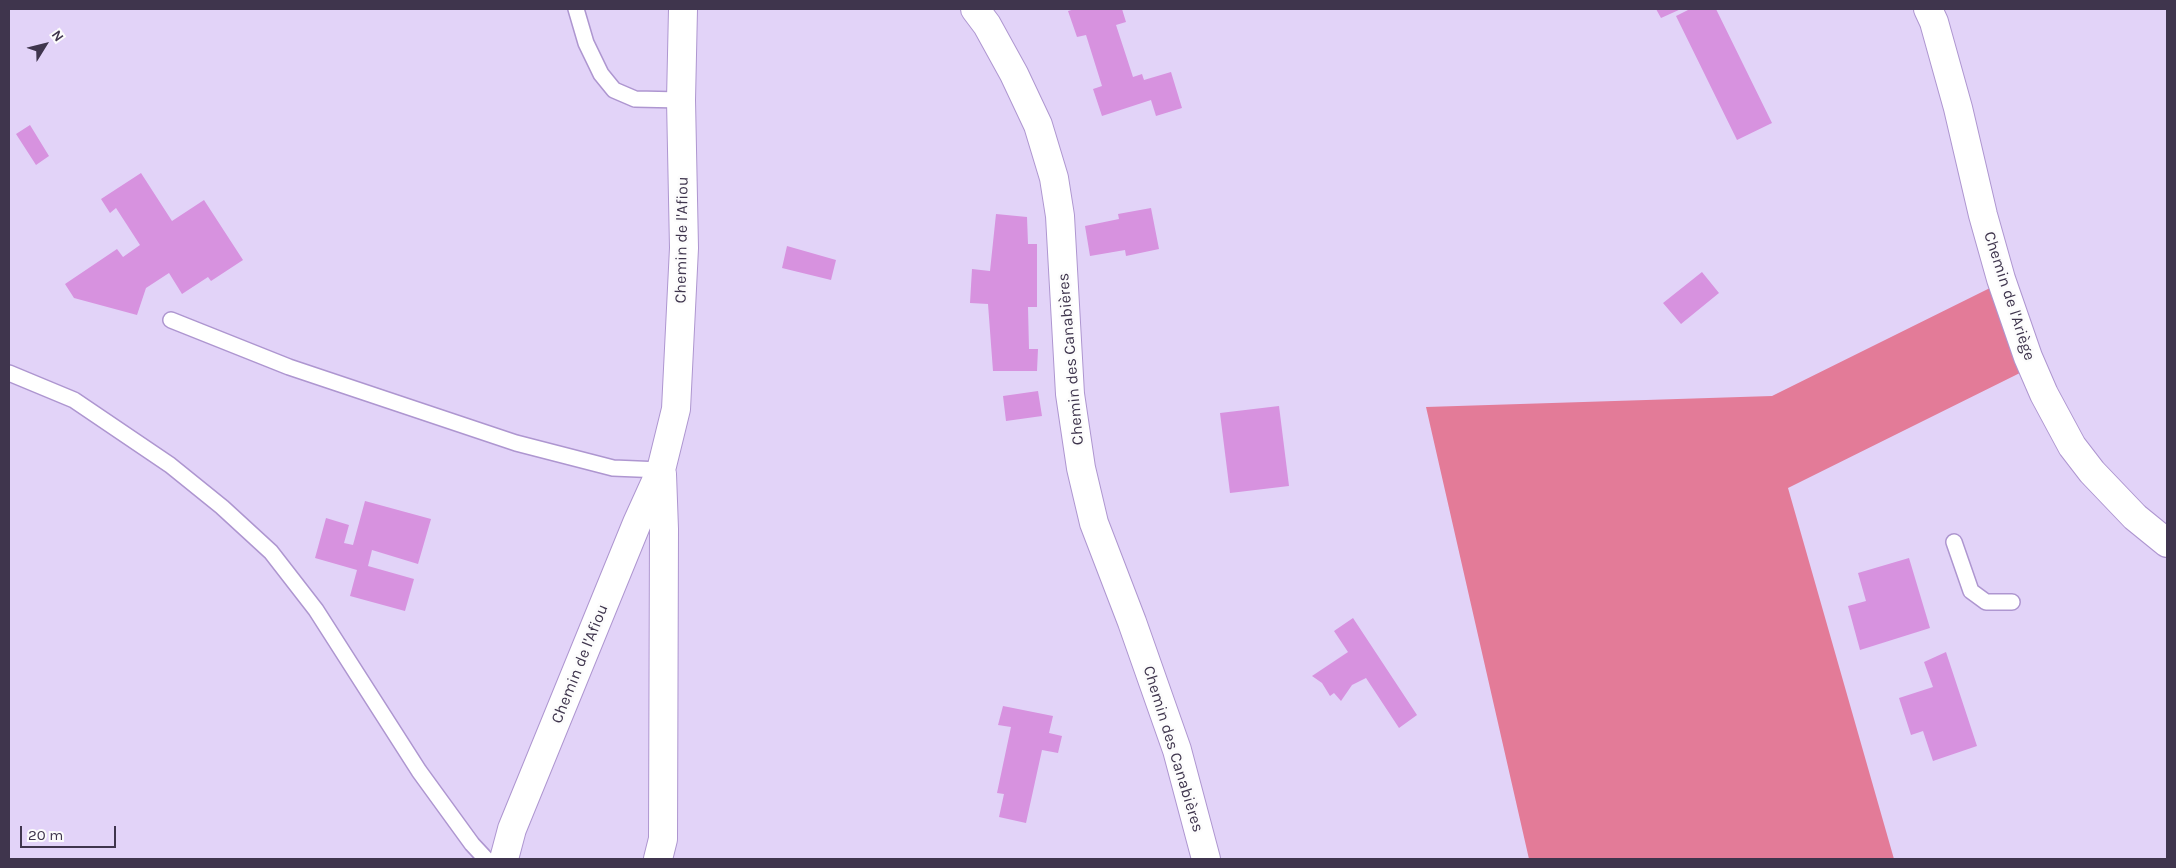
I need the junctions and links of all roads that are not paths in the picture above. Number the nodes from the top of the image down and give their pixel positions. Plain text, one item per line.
1 (576, 9) edge
2 (683, 9) edge
3 (975, 9) edge
4 (1928, 9) edge
5 (681, 100) junction
6 (171, 320) dead end
7 (9, 373) edge
8 (661, 470) junction
9 (1954, 542) dead end
10 (2167, 543) edge
11 (2012, 602) dead end
12 (486, 859) edge
13 (504, 859) edge
14 (658, 859) edge
15 (1206, 859) edge

1 - 5 lane
2 - 5 street, Chemin de l'Afiou
3 - 15 street, Chemin des Canabières
4 - 10 street, Chemin de l'Ariège
5 - 8 street, Chemin de l'Afiou
6 - 8 lane
7 - 12 lane
8 - 13 street, Chemin de l'Afiou
8 - 14 street, Chemin de l'Afiou
9 - 11 lane

